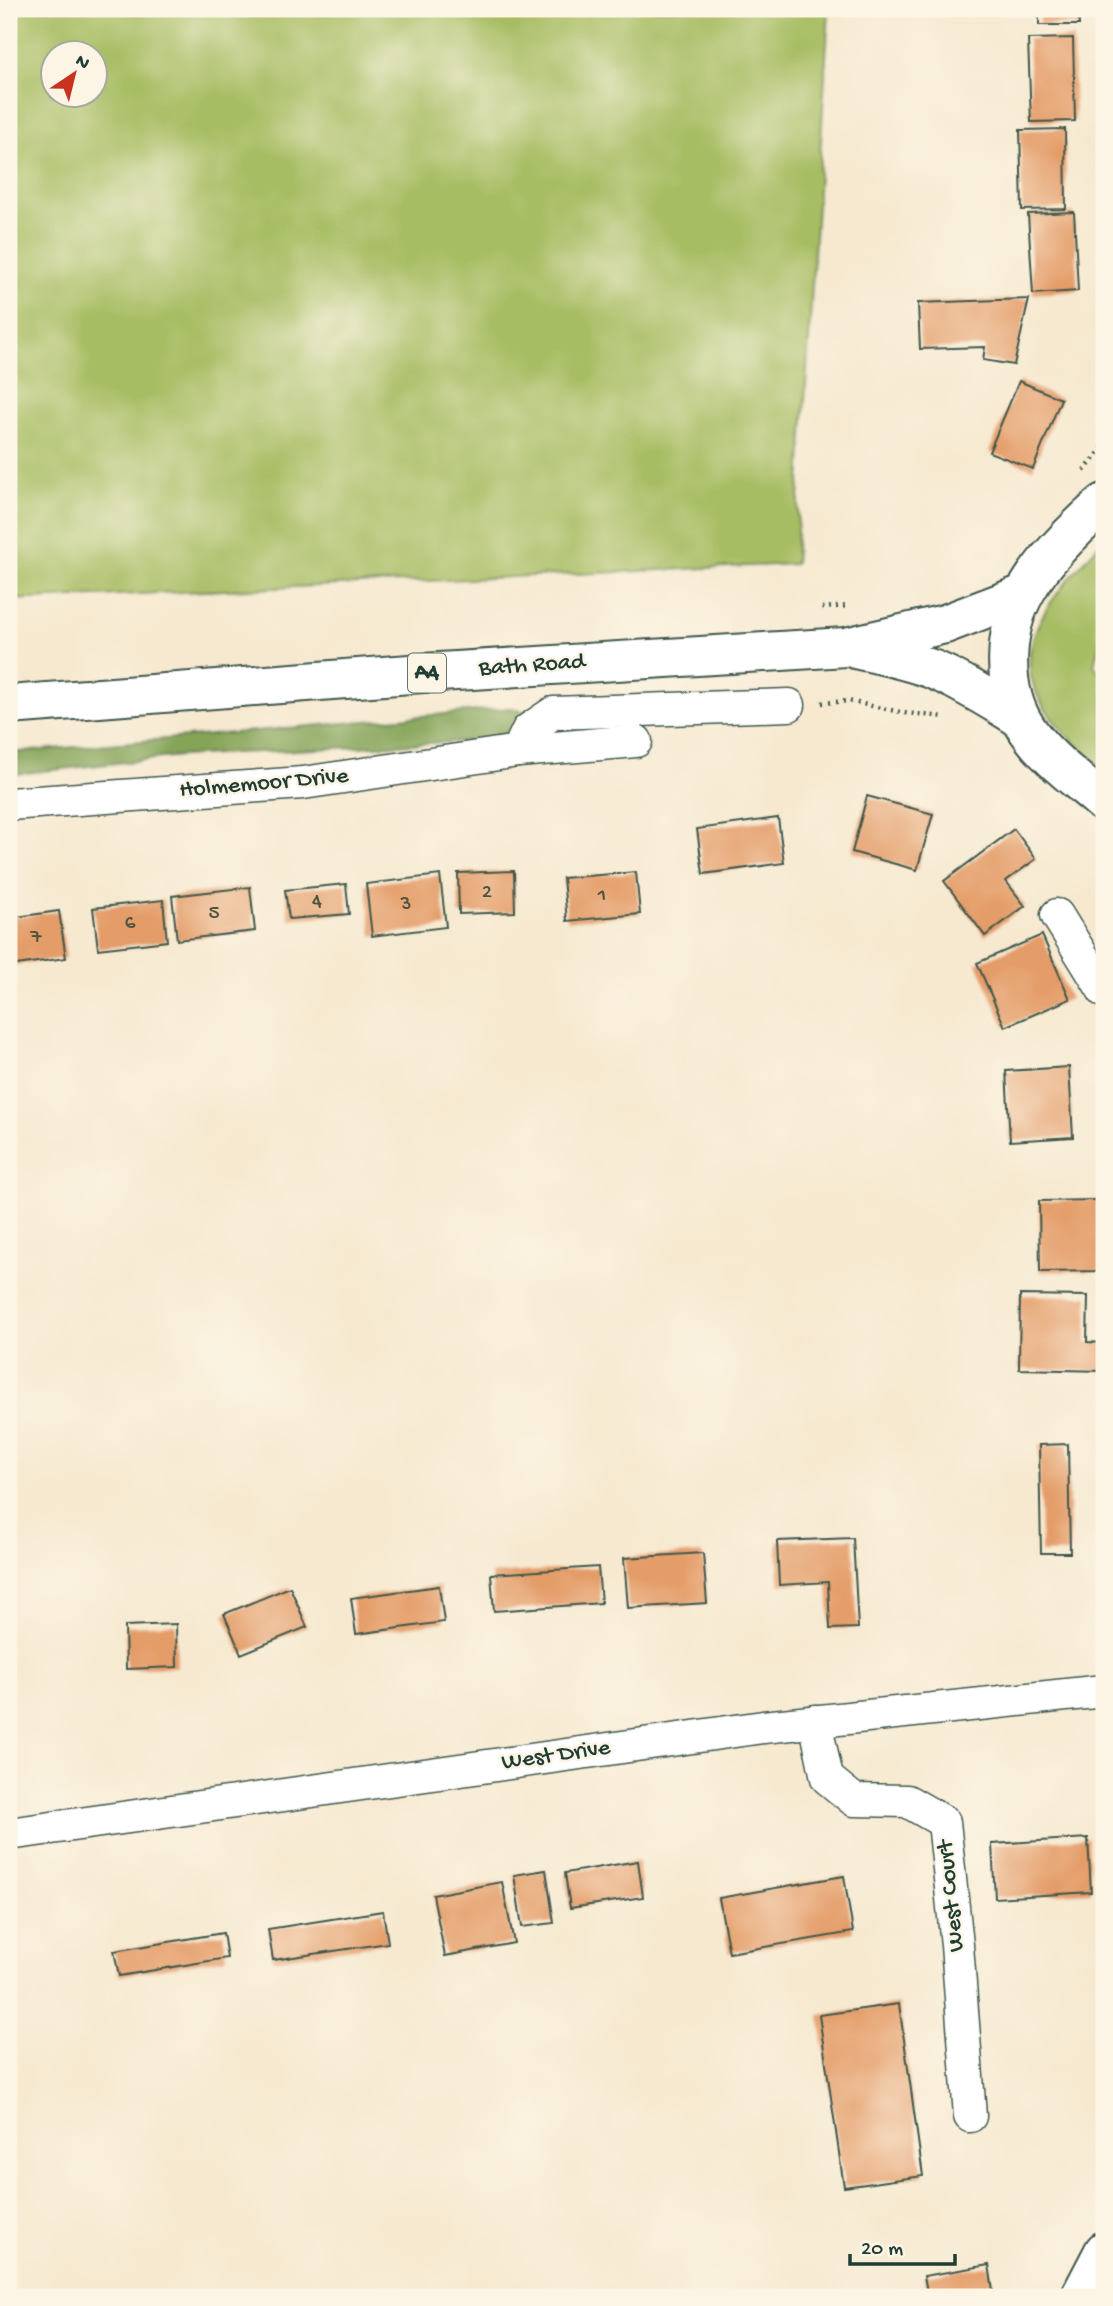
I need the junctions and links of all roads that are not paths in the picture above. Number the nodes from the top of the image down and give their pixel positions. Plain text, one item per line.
1 (1104, 503) edge
2 (1024, 594) junction
3 (846, 647) junction
4 (9, 705) edge
5 (789, 705) road end
6 (1020, 718) junction
7 (636, 741) dead end
8 (518, 751) junction
9 (1104, 803) edge
10 (9, 804) edge
11 (1057, 915) dead end
12 (1104, 991) edge
13 (1104, 1691) edge
14 (815, 1721) junction
15 (9, 1834) edge
16 (970, 2116) dead end
17 (1104, 2251) edge
18 (1080, 2297) edge

1 - 2 main road
2 - 3 main road, Bath Road / A4
2 - 6 main road
3 - 4 main road, Bath Road / A4
3 - 6 main road, Bath Road / A4
5 - 8 street
6 - 9 main road
7 - 8 street, Holmemoor Drive
8 - 10 street, Holmemoor Drive
11 - 12 street
13 - 14 street, West Drive
14 - 15 street, West Drive
14 - 16 street, West Court
17 - 18 main road

